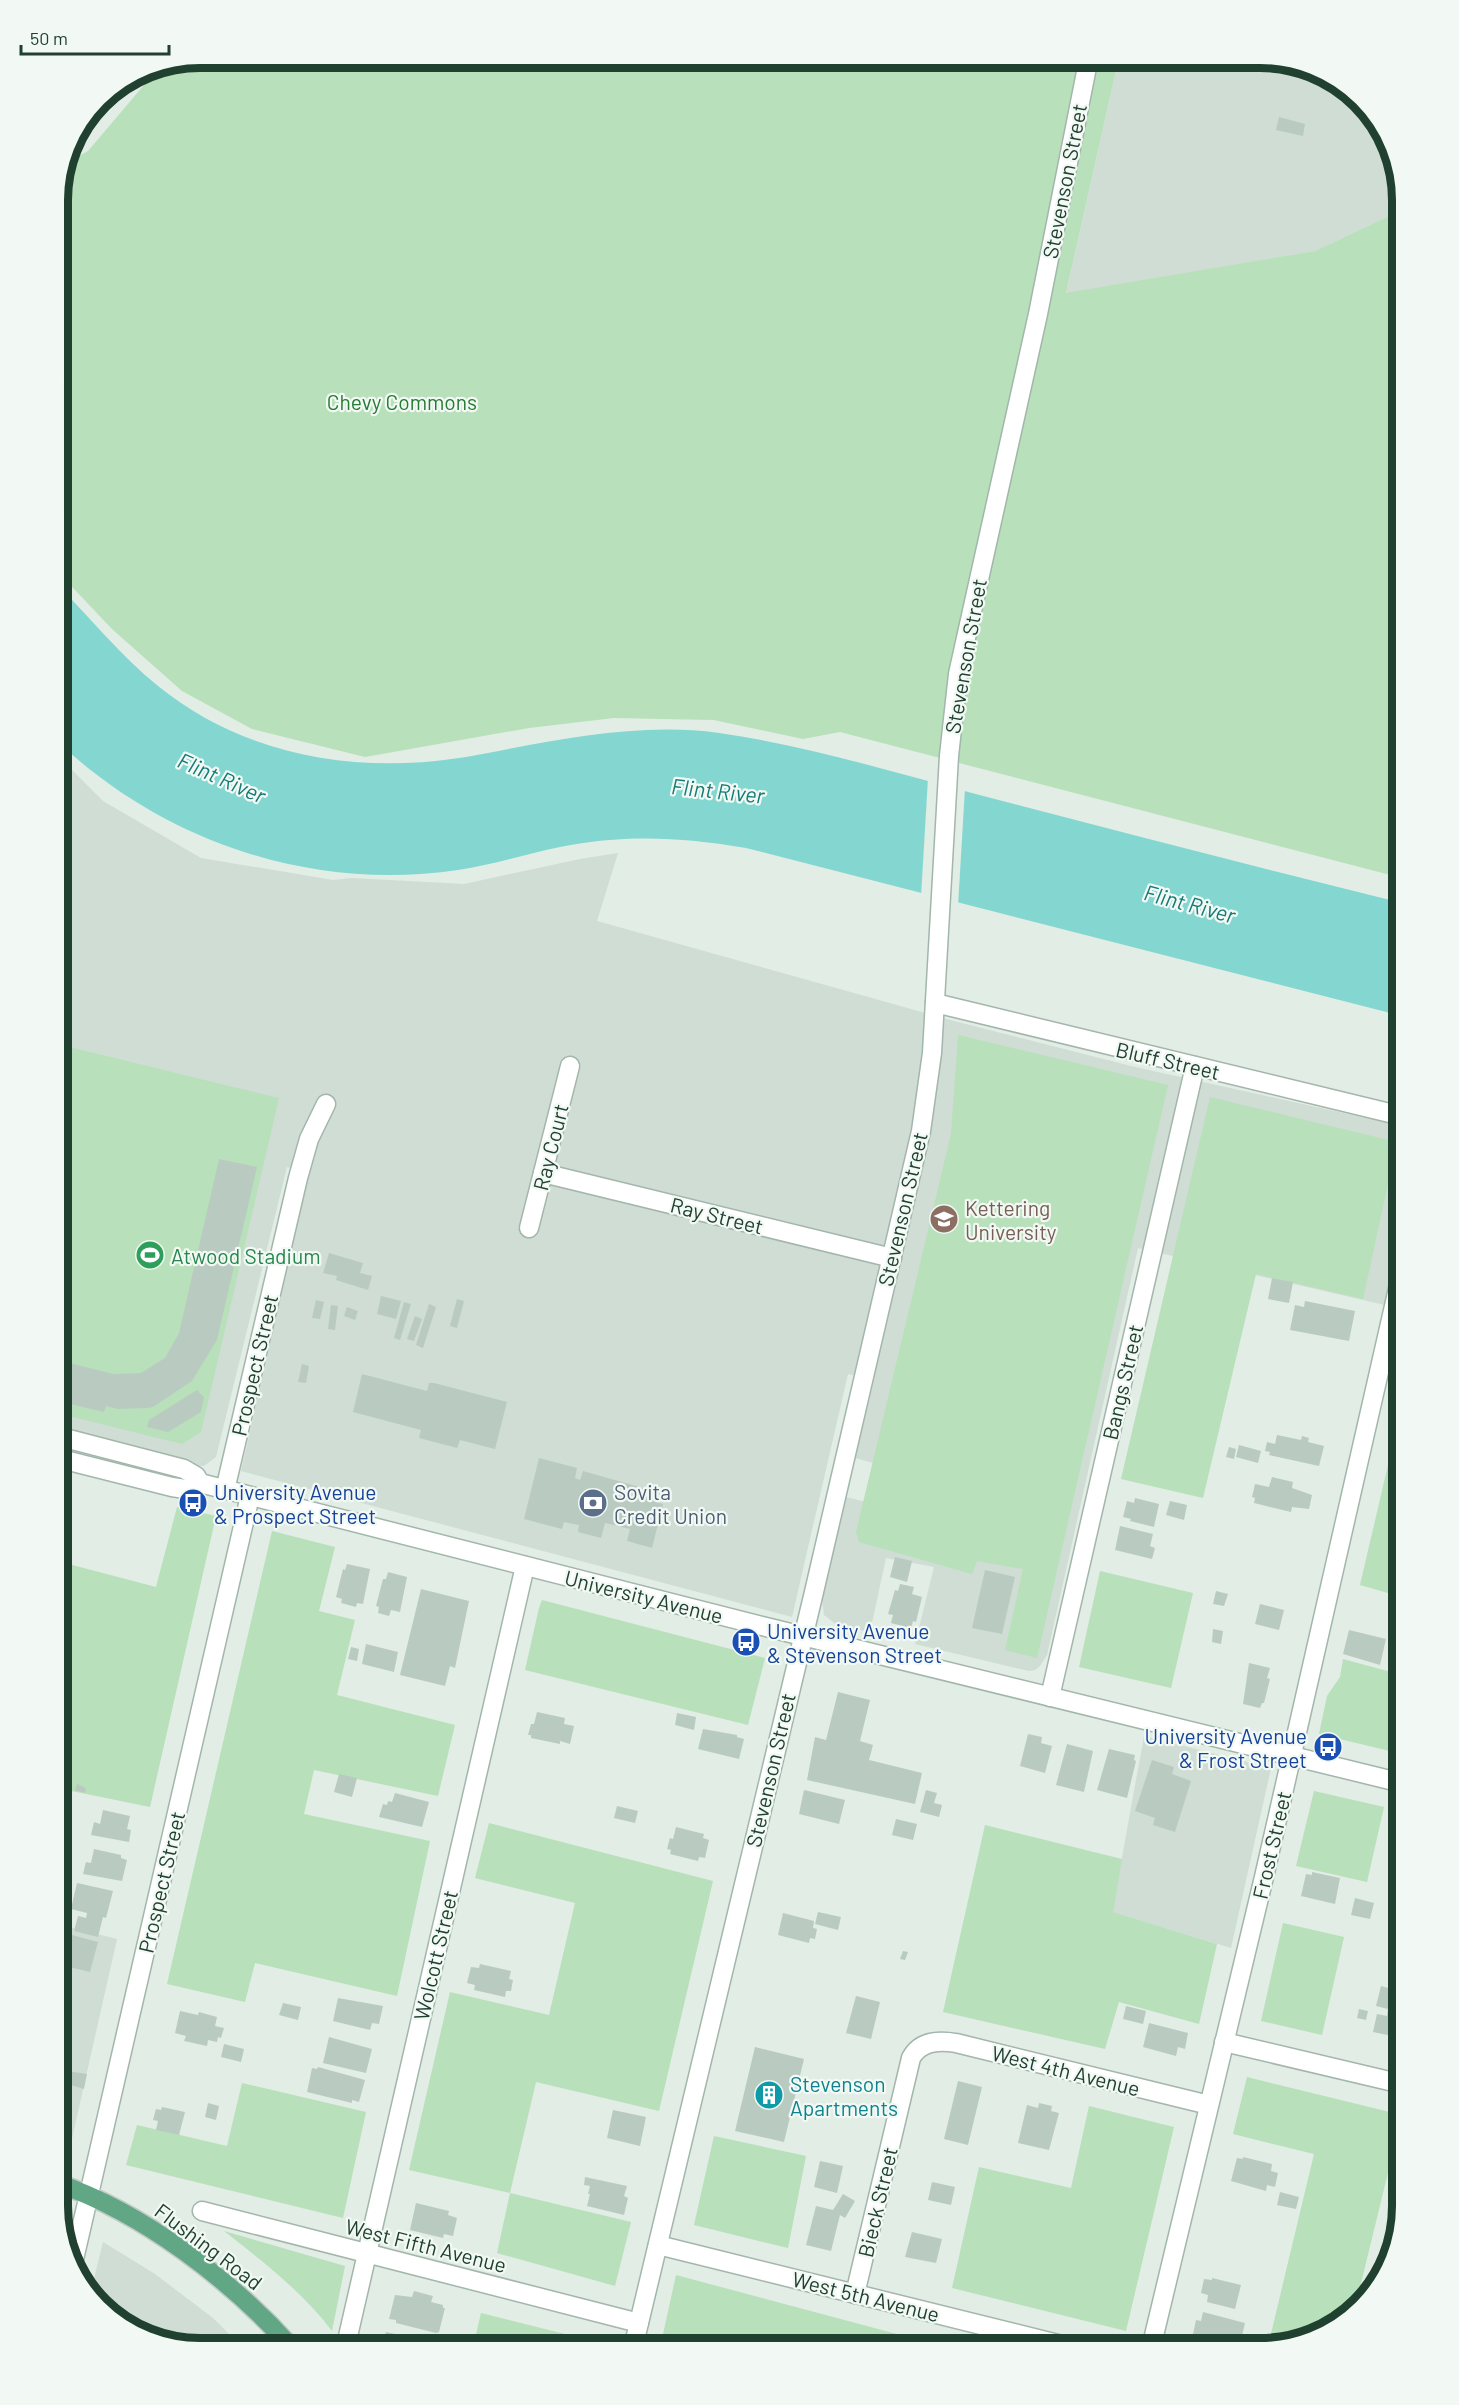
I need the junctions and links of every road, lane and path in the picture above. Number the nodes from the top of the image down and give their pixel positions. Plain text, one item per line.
1 (1087, 68) edge
2 (935, 1003) junction
3 (570, 1066) dead end
4 (1195, 1066) junction
5 (326, 1104) dead end
6 (1392, 1114) edge
7 (543, 1173) junction
8 (529, 1228) dead end
9 (892, 1258) junction
10 (1392, 1315) edge
11 (67, 1439) edge
12 (67, 1461) edge
13 (200, 1483) junction
14 (225, 1490) junction
15 (250, 1496) junction
16 (525, 1566) junction
17 (803, 1636) junction
18 (1050, 1697) junction
19 (1291, 1757) junction
20 (1392, 1781) edge
21 (1224, 2042) junction
22 (924, 2045) joint
23 (1392, 2082) edge
24 (1209, 2105) junction
25 (67, 2187) edge
26 (88, 2194) junction
27 (202, 2211) dead end
28 (658, 2245) junction
29 (76, 2250) edge
30 (366, 2253) junction
31 (855, 2294) junction
32 (639, 2323) junction
33 (281, 2337) edge
34 (348, 2337) edge
35 (636, 2337) edge
36 (1033, 2338) edge
37 (1153, 2338) edge

1 - 2 street, Stevenson Street
2 - 4 street, Bluff Street
2 - 9 street, Stevenson Street
3 - 7 street, Ray Court
4 - 6 street, Bluff Street
4 - 18 street, Bangs Street
5 - 14 street, Prospect Street
7 - 8 street, Ray Court
7 - 9 street, Ray Street
9 - 17 street, Stevenson Street
10 - 19 street, Frost Street
11 - 13 street, University Avenue
12 - 13 street, University Avenue
13 - 14 street, University Avenue
14 - 15 street, University Avenue
15 - 16 street, University Avenue
15 - 26 street, Prospect Street
16 - 17 street, University Avenue
16 - 30 street, Wolcott Street
17 - 18 street, University Avenue
17 - 28 street, Stevenson Street
18 - 19 street, University Avenue
19 - 20 street, University Avenue
19 - 21 street, Frost Street
21 - 23 street
21 - 24 street, Frost Street
22 - 24 street, West 4th Avenue
22 - 31 street, Bieck Street
24 - 37 street, Frost Street
25 - 26 main road
26 - 29 street, Prospect Street
26 - 33 main road, Flushing Road
27 - 30 street, West Fifth Avenue
28 - 31 street, West 5th Avenue
28 - 32 street, Stevenson Street
30 - 32 street, West Fifth Avenue
30 - 34 street, Wolcott Street
31 - 36 street, West 5th Avenue
32 - 35 street, Stevenson Street

